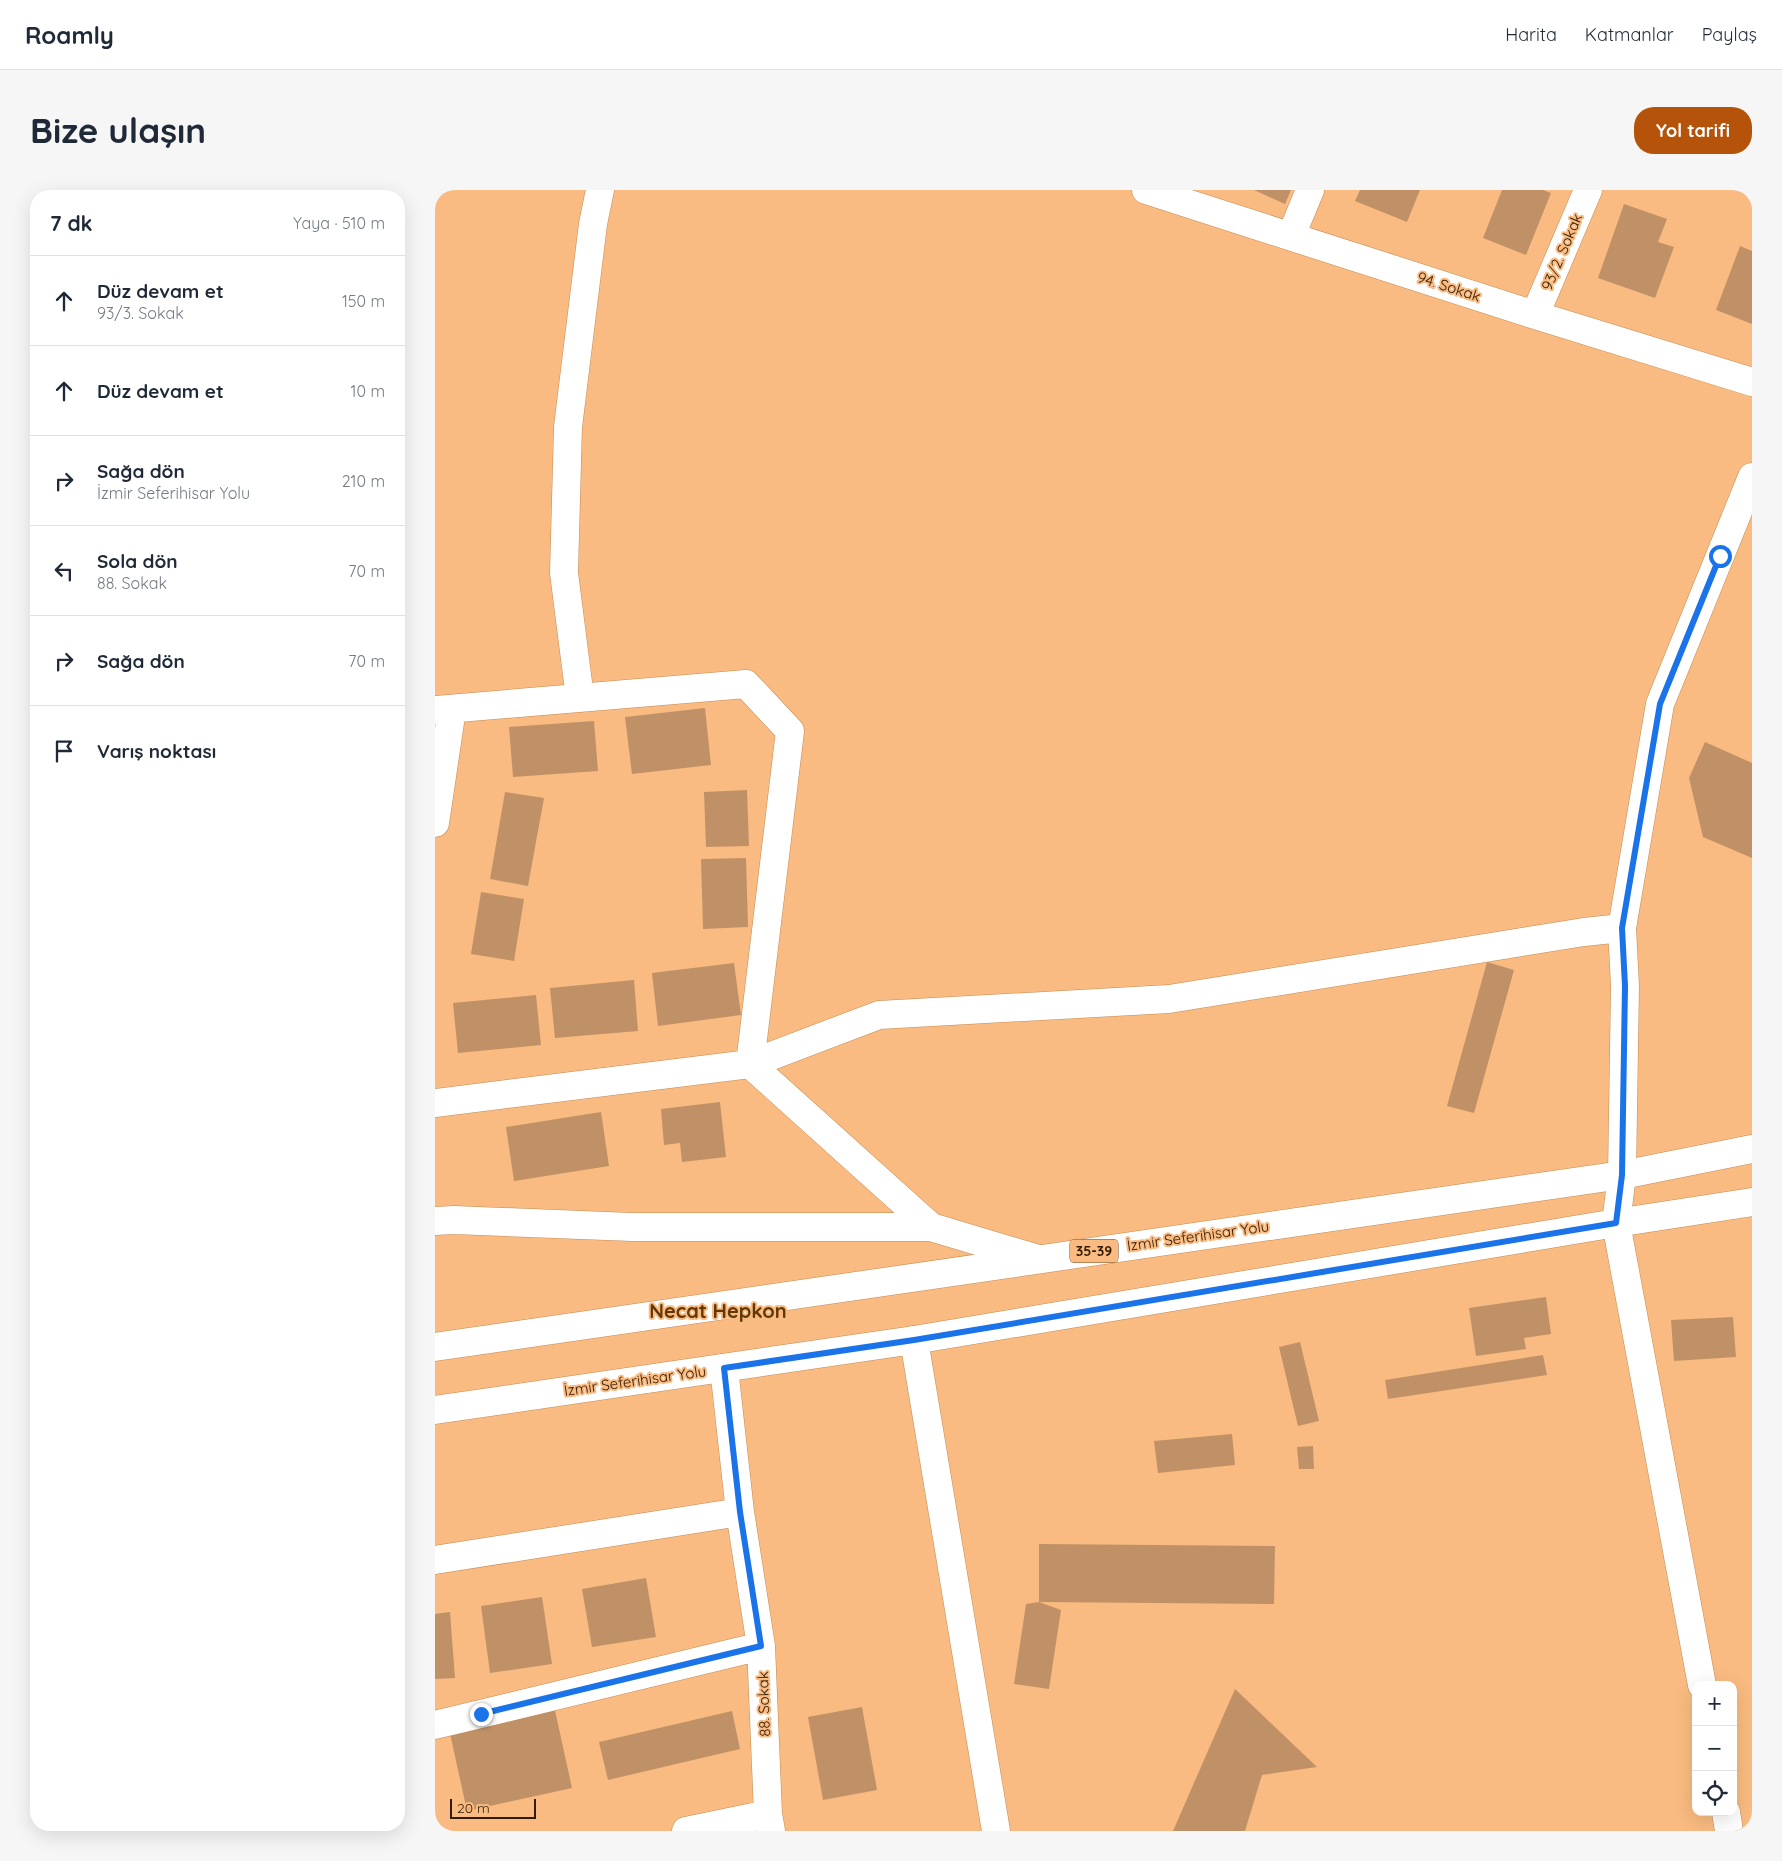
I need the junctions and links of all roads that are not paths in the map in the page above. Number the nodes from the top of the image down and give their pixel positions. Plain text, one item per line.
1 (601, 190) edge
2 (1147, 190) edge
3 (1310, 190) edge
4 (1588, 190) edge
5 (1291, 236) junction
6 (1535, 315) junction
7 (1752, 382) edge
8 (1752, 477) edge
9 (580, 698) junction
10 (444, 710) edge
11 (435, 823) edge
12 (1622, 928) junction
13 (750, 1064) junction
14 (435, 1103) edge
15 (1752, 1149) edge
16 (1622, 1175) junction
17 (1752, 1202) edge
18 (435, 1221) edge
19 (1616, 1223) junction
20 (931, 1228) junction
21 (1038, 1259) junction
22 (914, 1340) junction
23 (435, 1347) edge
24 (724, 1368) junction
25 (435, 1410) edge
26 (740, 1512) junction
27 (435, 1560) edge
28 (761, 1646) junction
29 (1701, 1681) edge
30 (435, 1726) edge
31 (1727, 1816) edge
32 (770, 1823) edge
33 (686, 1831) edge
34 (996, 1831) edge
35 (1729, 1831) edge

1 - 9 street
2 - 5 street, 94. Sokak
3 - 5 street
4 - 6 street, 93/2. Sokak
5 - 6 street, 94. Sokak
6 - 7 street, 94. Sokak
8 - 12 street
9 - 10 street
9 - 13 street
10 - 11 street
12 - 13 street
12 - 16 street
13 - 14 street
13 - 20 street
15 - 16 street, İzmir Seferihisar Yolu / 35-39
16 - 19 street
16 - 21 street, İzmir Seferihisar Yolu / 35-39
17 - 19 street, İzmir Seferihisar Yolu
18 - 20 street
19 - 22 street, İzmir Seferihisar Yolu
19 - 29 street
20 - 21 street
21 - 23 street, İzmir Seferihisar Yolu / 35-39
22 - 24 street, İzmir Seferihisar Yolu
22 - 34 street
24 - 25 street, İzmir Seferihisar Yolu
24 - 26 street, 88. Sokak
26 - 27 street
26 - 28 street, 88. Sokak
28 - 30 street
28 - 32 street, 88. Sokak
31 - 35 street
32 - 33 street

